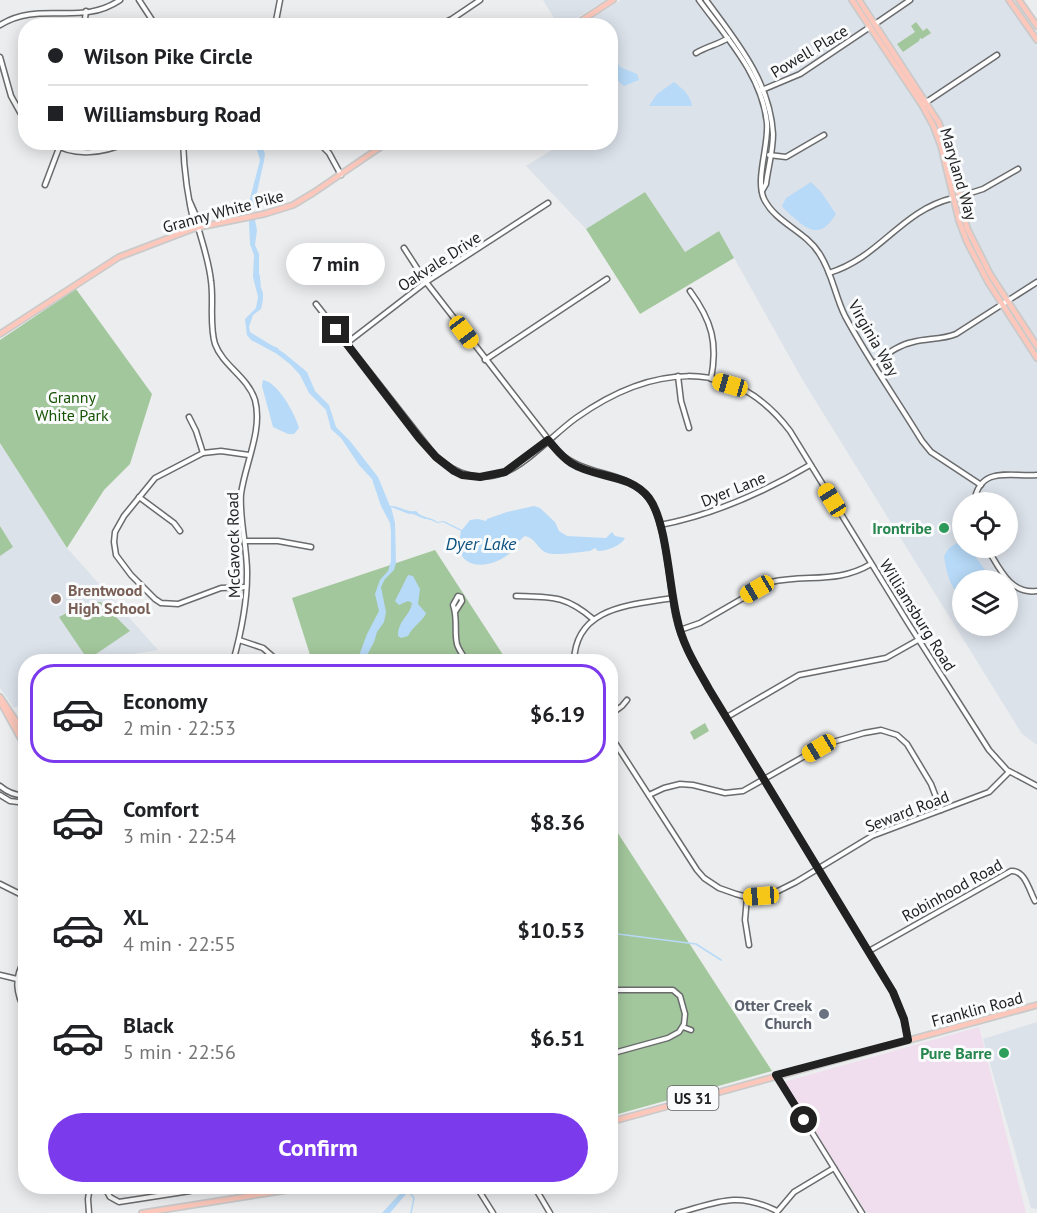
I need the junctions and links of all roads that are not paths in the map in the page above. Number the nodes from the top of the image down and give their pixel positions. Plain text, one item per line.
1 (120, 0) edge
2 (139, 0) edge
3 (280, 0) edge
4 (480, 0) edge
5 (613, 0) edge
6 (699, 0) edge
7 (706, 0) edge
8 (852, 0) edge
9 (859, 0) edge
10 (910, 0) edge
11 (1009, 0) edge
12 (1019, 0) edge
13 (62, 7) dead end
14 (21, 10) dead end
15 (86, 10) junction
16 (85, 18) edge
17 (151, 18) edge
18 (277, 18) edge
19 (453, 18) edge
20 (585, 18) edge
21 (0, 25) edge
22 (872, 25) junction
23 (1037, 26) edge
24 (729, 37) junction
25 (1037, 40) edge
26 (696, 53) dead end
27 (997, 55) dead end
28 (0, 57) edge
29 (761, 91) junction
30 (924, 104) junction
31 (18, 108) edge
32 (824, 135) dead end
33 (58, 150) edge
34 (72, 150) edge
35 (111, 150) edge
36 (183, 150) edge
37 (326, 150) edge
38 (377, 150) edge
39 (768, 155) junction
40 (1018, 169) dead end
41 (341, 175) junction
42 (45, 185) dead end
43 (956, 198) junction
44 (548, 203) dead end
45 (198, 227) junction
46 (404, 248) dead end
47 (829, 273) junction
48 (607, 279) dead end
49 (426, 282) junction
50 (1037, 282) edge
51 (690, 291) dead end
52 (1005, 302) junction
53 (316, 304) dead end
54 (0, 334) edge
55 (346, 343) junction
56 (1029, 346) junction
57 (1037, 347) edge
58 (1037, 358) edge
59 (485, 360) junction
60 (874, 363) junction
61 (678, 376) junction
62 (711, 380) junction
63 (189, 417) dead end
64 (689, 428) dead end
65 (548, 440) junction
66 (203, 453) junction
67 (249, 455) junction
68 (810, 465) junction
69 (1037, 475) edge
70 (981, 485) junction
71 (978, 492) edge
72 (139, 497) junction
73 (660, 525) junction
74 (180, 531) dead end
75 (245, 541) junction
76 (311, 547) dead end
77 (994, 558) edge
78 (871, 564) junction
79 (246, 587) junction
80 (1037, 591) edge
81 (516, 596) dead end
82 (673, 598) junction
83 (455, 612) dead end
84 (593, 619) junction
85 (680, 630) junction
86 (239, 640) junction
87 (918, 640) junction
88 (235, 654) edge
89 (270, 654) edge
90 (463, 654) edge
91 (576, 654) edge
92 (0, 699) edge
93 (627, 700) dead end
94 (618, 709) edge
95 (727, 717) junction
96 (18, 725) edge
97 (18, 733) edge
98 (618, 747) edge
99 (1009, 772) junction
100 (765, 780) junction
101 (0, 786) edge
102 (1037, 786) edge
103 (0, 795) edge
104 (18, 795) edge
105 (649, 795) junction
106 (18, 802) edge
107 (941, 810) junction
108 (818, 868) junction
109 (0, 884) edge
110 (18, 893) edge
111 (747, 897) junction
112 (1035, 901) dead end
113 (749, 945) dead end
114 (869, 951) junction
115 (0, 975) edge
116 (17, 979) joint
117 (618, 990) edge
118 (18, 996) edge
119 (1037, 1005) edge
120 (683, 1027) junction
121 (691, 1030) dead end
122 (908, 1040) junction
123 (618, 1052) edge
124 (776, 1075) junction
125 (618, 1120) edge
126 (834, 1168) junction
127 (88, 1194) edge
128 (108, 1194) edge
129 (171, 1194) edge
130 (266, 1194) edge
131 (481, 1194) edge
132 (539, 1194) edge
133 (777, 1212) edge
134 (89, 1213) edge
135 (142, 1213) edge
136 (493, 1213) edge
137 (550, 1213) edge
138 (678, 1213) edge
139 (862, 1213) edge

1 - 15 street
2 - 17 street
3 - 18 street
4 - 19 street
5 - 20 main road
6 - 24 street, Virginia Way
7 - 24 street, Virginia Way
8 - 22 main road, Maryland Way
9 - 22 main road, Maryland Way
10 - 22 street, Powell Place
11 - 25 main road
12 - 23 main road
13 - 15 street
14 - 21 street
15 - 16 street
22 - 29 street, Powell Place
22 - 30 main road, Maryland Way
24 - 26 street
24 - 29 street, Virginia Way
27 - 30 street
28 - 31 street
29 - 39 street, Virginia Way
30 - 43 main road, Maryland Way
32 - 39 street
33 - 42 street
34 - 35 street
36 - 45 street, McGavock Road
37 - 41 street
38 - 41 main road, Granny White Pike
39 - 47 street, Virginia Way
40 - 43 street
41 - 45 main road, Granny White Pike
43 - 47 street
43 - 52 main road, Maryland Way
44 - 49 street, Oakvale Drive
45 - 54 main road, Granny White Pike
45 - 67 street, McGavock Road
46 - 49 street
47 - 60 street, Virginia Way
48 - 59 street
49 - 55 street, Oakvale Drive
49 - 59 street
50 - 52 street
51 - 62 street
52 - 56 main road, Maryland Way
52 - 57 main road, Maryland Way
52 - 60 street
53 - 55 street, Williamsburg Road
55 - 65 street, Williamsburg Road
56 - 57 main road
56 - 58 main road, Maryland Way
59 - 65 street
60 - 70 street, Virginia Way
61 - 62 street, Williamsburg Road
61 - 64 street
61 - 65 street, Williamsburg Road
62 - 68 street, Williamsburg Road
63 - 66 street
65 - 73 street
66 - 67 street
66 - 72 street
67 - 75 street, McGavock Road
68 - 73 street, Dyer Lane
68 - 78 street, Williamsburg Road
69 - 70 street
70 - 71 street
72 - 74 street
72 - 79 street
73 - 82 street
75 - 76 street
75 - 79 street, McGavock Road
77 - 80 street
78 - 85 street
78 - 87 street, Williamsburg Road
79 - 86 street, McGavock Road
81 - 84 street
82 - 84 street
82 - 85 street
83 - 90 street
84 - 91 street
85 - 95 street
86 - 88 street, McGavock Road
86 - 89 street
87 - 95 street
87 - 99 street, Williamsburg Road
92 - 96 main road
92 - 97 main road
93 - 94 street
95 - 100 street
98 - 105 street, Seward Road
99 - 102 street, Williamsburg Road
99 - 107 street, Seward Road
100 - 105 street
100 - 107 street
100 - 108 street
101 - 104 street
103 - 106 street
105 - 111 street, Seward Road
107 - 108 street, Seward Road
108 - 111 street, Seward Road
108 - 114 street
109 - 110 street
111 - 113 street
112 - 114 street, Robinhood Road
114 - 122 street
115 - 116 street
116 - 118 street
117 - 120 street
119 - 122 main road, Franklin Road / US 31
120 - 121 street
120 - 123 street
122 - 124 main road, Franklin Road / US 31
124 - 125 main road, Franklin Road / US 31
124 - 126 street
126 - 133 street
126 - 139 street
127 - 134 street
128 - 129 street
130 - 135 main road
131 - 136 street
132 - 137 street
133 - 138 street

